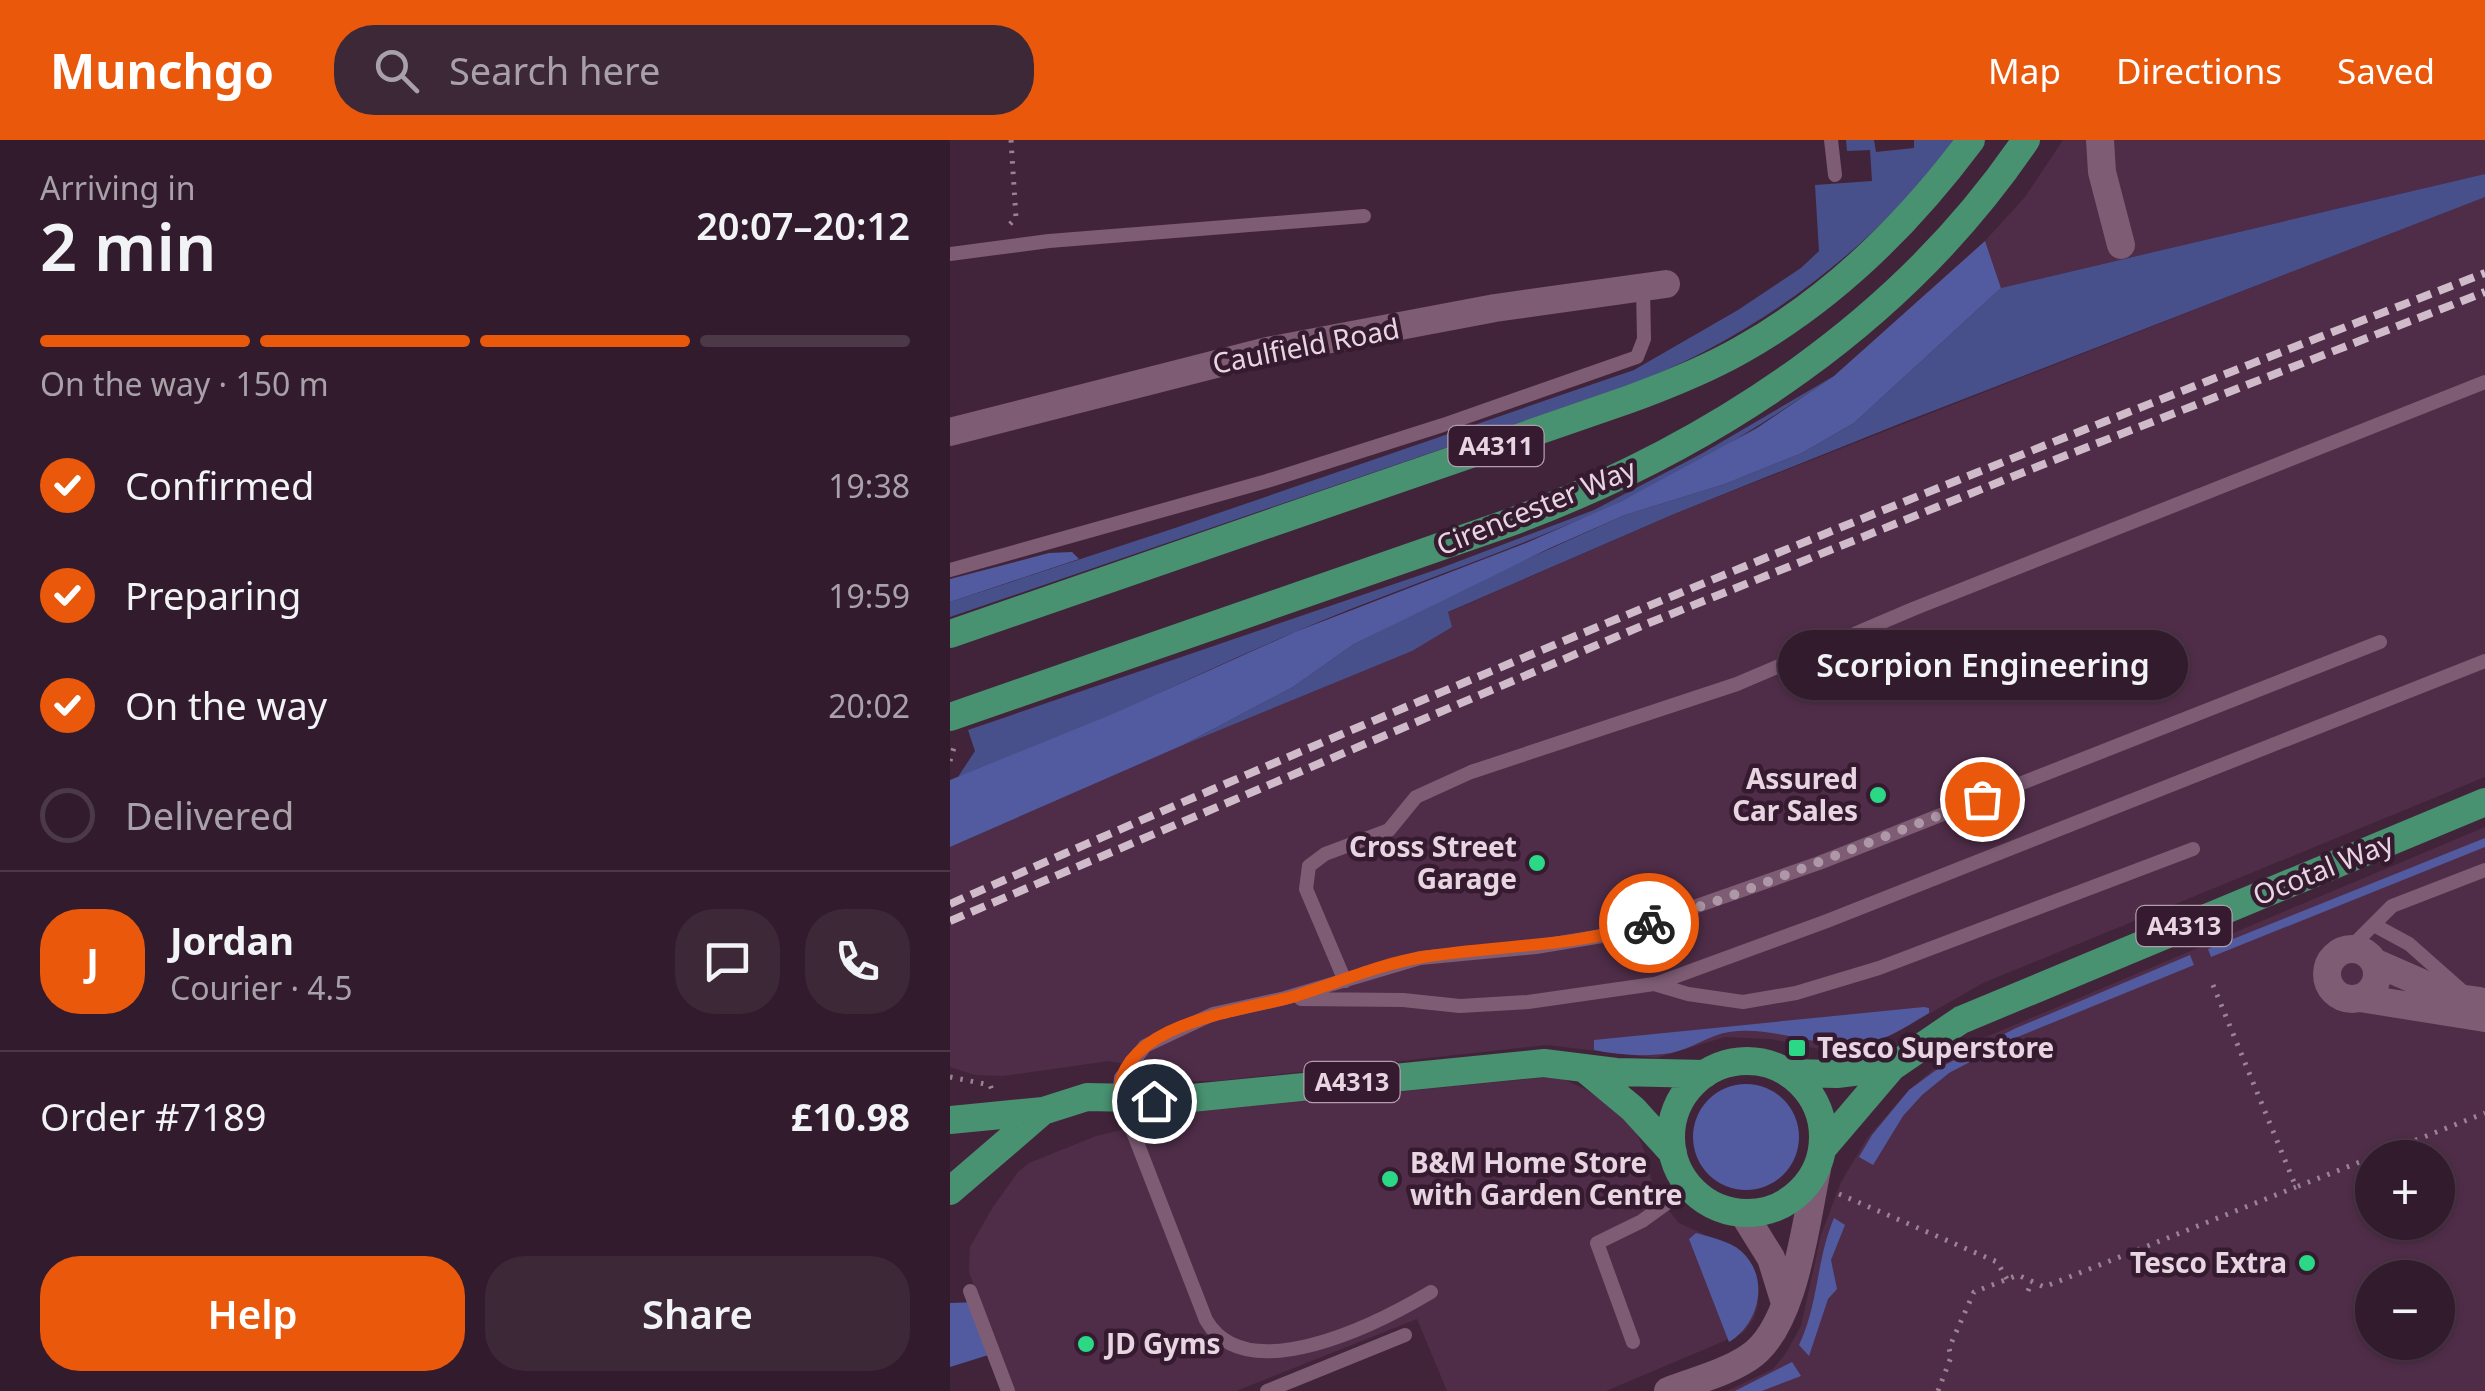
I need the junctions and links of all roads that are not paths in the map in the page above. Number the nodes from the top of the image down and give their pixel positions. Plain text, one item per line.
1 (1831, 140) edge
2 (1971, 140) edge
3 (2026, 140) edge
4 (2100, 140) edge
5 (1835, 175) dead end
6 (1364, 216) dead end
7 (2121, 244) dead end
8 (950, 254) edge
9 (1655, 286) joint
10 (2485, 382) edge
11 (950, 432) edge
12 (950, 570) edge
13 (950, 634) edge
14 (2380, 642) dead end
15 (2485, 661) edge
16 (950, 717) edge
17 (2485, 802) edge
18 (2193, 849) dead end
19 (2485, 870) edge
20 (2374, 925) junction
21 (2362, 955) junction
22 (1345, 981) junction
23 (1654, 984) junction
24 (1286, 998) junction
25 (2360, 998) junction
26 (2481, 1006) edge
27 (1892, 1066) junction
28 (1584, 1069) junction
29 (1788, 1073) junction
30 (1705, 1074) junction
31 (1119, 1096) junction
32 (1042, 1111) junction
33 (950, 1120) edge
34 (1673, 1153) junction
35 (1818, 1167) junction
36 (1689, 1186) junction
37 (950, 1191) edge
38 (1743, 1213) junction
39 (970, 1291) dead end
40 (1431, 1292) dead end
41 (1785, 1305) junction
42 (1405, 1336) dead end
43 (1633, 1342) dead end
44 (1008, 1391) edge
45 (1266, 1391) edge
46 (1668, 1391) edge

1 - 5 lane
2 - 13 main road, A4311
3 - 16 main road, Cirencester Way / A4311
4 - 7 street
6 - 8 lane
9 - 11 street, Caulfield Road
9 - 12 lane
10 - 22 lane
14 - 22 lane
15 - 23 lane
17 - 27 main road, Ocotal Way / A4313
18 - 23 lane
19 - 20 lane
20 - 21 lane
20 - 26 lane
21 - 25 street
21 - 25 street
21 - 26 street
22 - 24 lane
23 - 24 lane
24 - 31 lane
25 - 26 street
27 - 29 main road, Ocotal Way / A4313
27 - 35 main road, Ocotal Way / A4313
28 - 30 main road, A4313
28 - 31 main road, A4313
28 - 34 main road
29 - 30 main road, A4313
29 - 35 main road
30 - 34 main road
31 - 32 main road, A4313
31 - 40 lane
32 - 33 main road, A4313
32 - 37 main road, A4313
34 - 36 main road
35 - 38 main road, A4313
35 - 41 street
36 - 38 main road
36 - 43 lane
38 - 41 street
39 - 44 lane
41 - 46 street
42 - 45 lane

